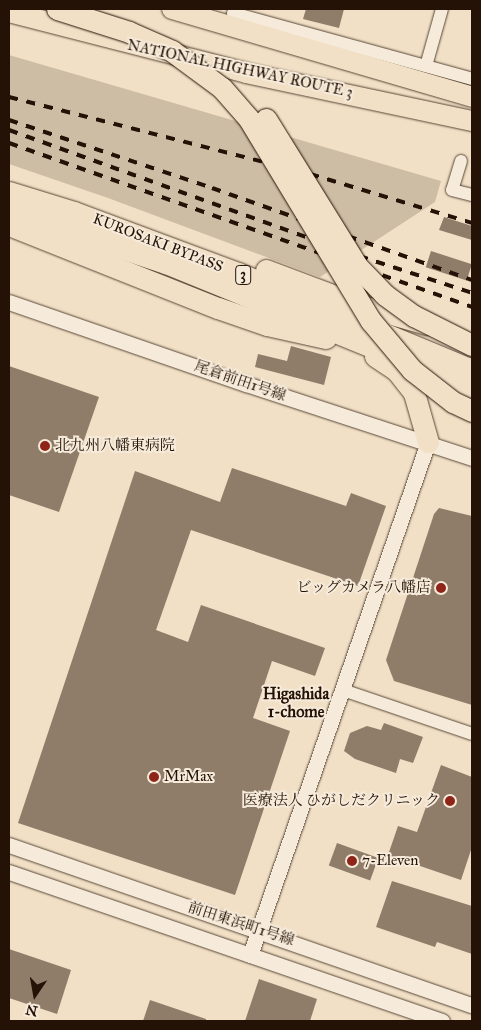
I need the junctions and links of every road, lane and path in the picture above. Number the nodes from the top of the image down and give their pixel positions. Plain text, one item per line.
1 (57, 9) edge
2 (98, 9) edge
3 (172, 9) edge
4 (442, 9) edge
5 (9, 12) edge
6 (232, 16) edge
7 (426, 66) junction
8 (472, 79) edge
9 (472, 97) edge
10 (472, 121) edge
11 (461, 161) dead end
12 (9, 192) edge
13 (472, 196) edge
14 (9, 210) edge
15 (74, 212) junction
16 (9, 225) edge
17 (9, 302) edge
18 (472, 334) edge
19 (472, 345) edge
20 (472, 370) edge
21 (472, 388) edge
22 (472, 411) edge
23 (428, 442) junction
24 (472, 458) edge
25 (343, 690) junction
26 (472, 734) edge
27 (9, 845) edge
28 (9, 872) edge
29 (259, 930) junction
30 (250, 955) junction
31 (472, 1005) edge
32 (442, 1021) edge

1 - 22 highway, bridge
2 - 19 highway, bridge
3 - 6 highway, NATIONAL HIGHWAY ROUTE 3
4 - 7 street
5 - 10 highway, NATIONAL HIGHWAY ROUTE 3
6 - 7 street
6 - 9 highway, NATIONAL HIGHWAY ROUTE 3
7 - 8 street
11 - 13 street
12 - 15 highway, KUROSAKI BYPASS / 3
14 - 21 highway, KUROSAKI BYPASS / 3
15 - 18 highway
15 - 20 highway, KUROSAKI BYPASS / 3
16 - 23 highway
17 - 23 street, 尾倉前田1号線
23 - 24 street, 尾倉前田1号線
23 - 25 street
25 - 26 street
25 - 29 street
27 - 29 street, 前田東浜町1号線
28 - 30 street, 前田東浜町1号線
29 - 30 street
29 - 31 street, 前田東浜町1号線
30 - 32 street, 前田東浜町1号線

